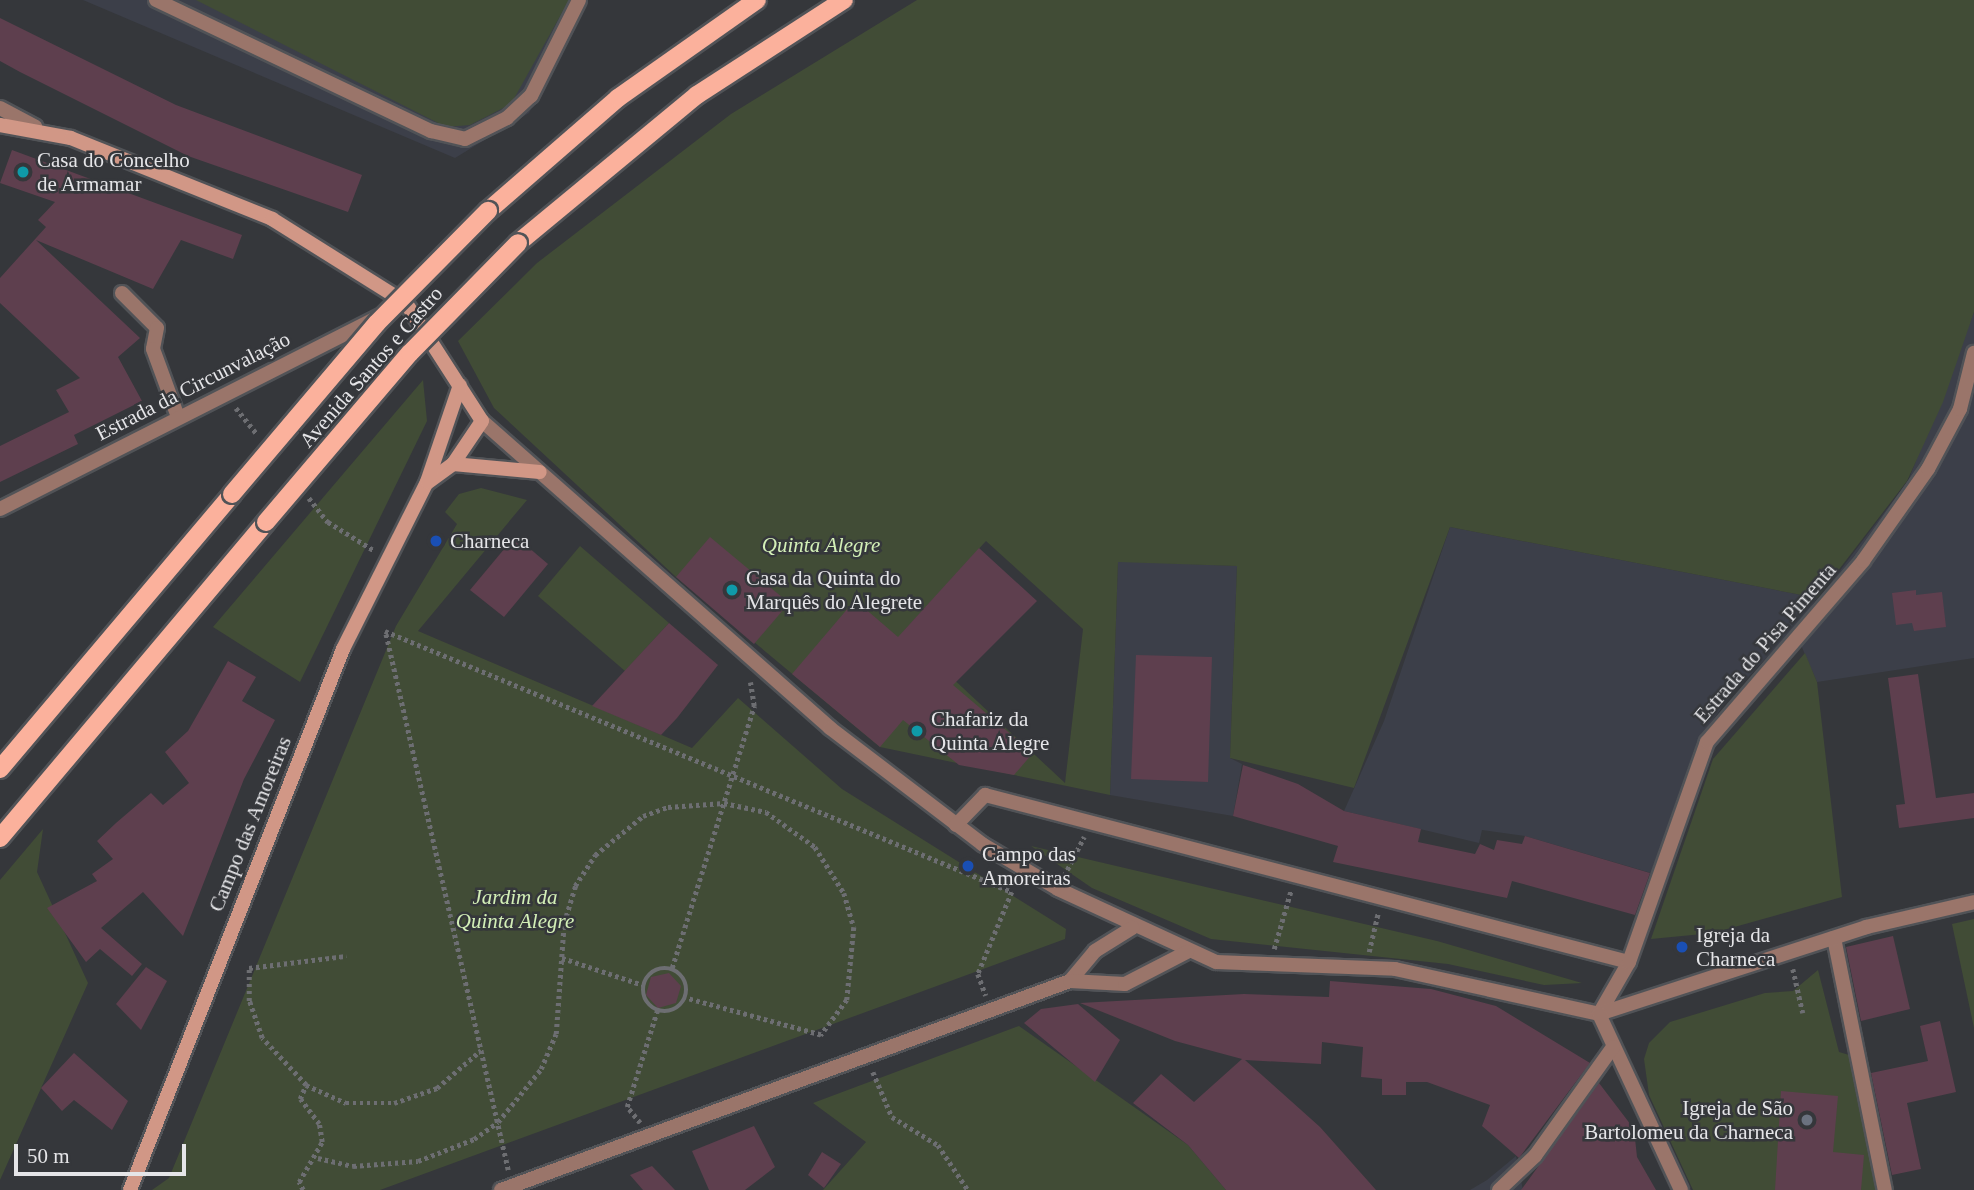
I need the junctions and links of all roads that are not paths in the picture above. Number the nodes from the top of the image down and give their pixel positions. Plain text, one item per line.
1 (156, 0) edge
2 (579, 0) edge
3 (757, 0) edge
4 (841, 2) edge
5 (0, 108) edge
6 (0, 125) edge
7 (35, 127) junction
8 (122, 293) dead end
9 (406, 303) junction
10 (1974, 352) edge
11 (460, 385) junction
12 (178, 417) junction
13 (482, 421) junction
14 (453, 464) junction
15 (540, 472) junction
16 (427, 482) junction
17 (0, 509) edge
18 (0, 769) edge
19 (956, 825) junction
20 (0, 838) edge
21 (1974, 902) edge
22 (1132, 928) junction
23 (1834, 938) junction
24 (1187, 952) junction
25 (1629, 962) junction
26 (1070, 981) junction
27 (1598, 1014) junction
28 (1613, 1047) junction
29 (506, 1188) edge
30 (130, 1190) edge
31 (1499, 1190) edge
32 (1681, 1190) edge
33 (1885, 1190) edge

1 - 2 street
3 - 18 main road, Avenida Santos e Castro, bridge
4 - 20 main road, Avenida Santos e Castro, bridge
5 - 7 street
6 - 7 street
7 - 9 street
8 - 12 street
9 - 11 street
9 - 12 street, Estrada da Circunvalação
10 - 25 street, Estrada do Pisa Pimenta
11 - 13 street
11 - 16 street, Campo das Amoreiras
12 - 17 street, Estrada da Circunvalação
13 - 14 street, Campo das Amoreiras
13 - 15 street
14 - 15 street
14 - 16 street, Campo das Amoreiras
15 - 19 street
16 - 30 street, Campo das Amoreiras
19 - 22 street
19 - 25 street
21 - 23 street
22 - 24 street
22 - 26 street
23 - 27 street
23 - 33 street
24 - 26 street
24 - 27 street
25 - 27 street, Estrada do Pisa Pimenta
26 - 29 street
27 - 28 street
28 - 31 street
28 - 32 street

